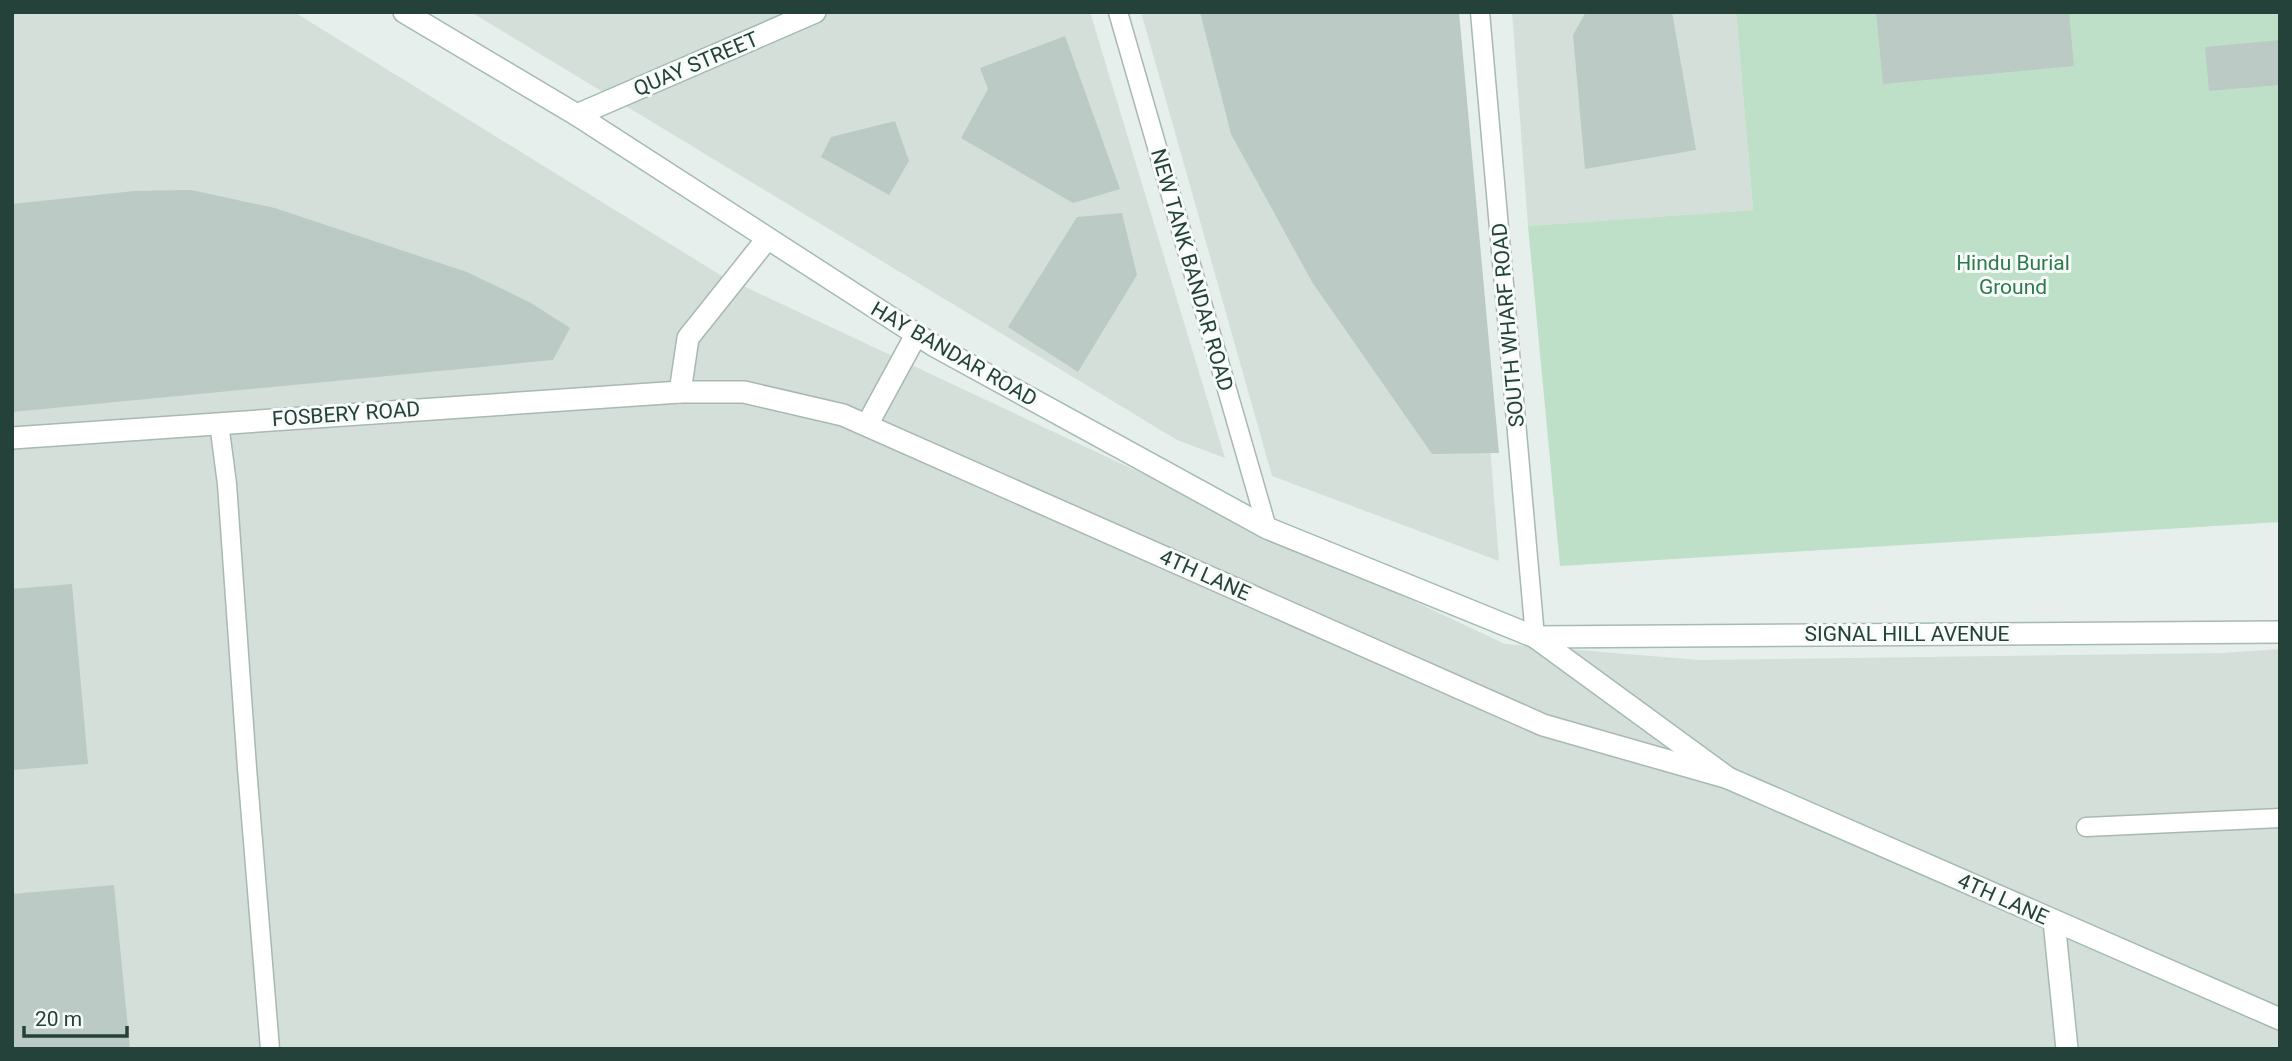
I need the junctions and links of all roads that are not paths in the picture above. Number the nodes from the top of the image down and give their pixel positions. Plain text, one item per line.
1 (404, 12) edge
2 (815, 12) edge
3 (1118, 12) edge
4 (1480, 12) edge
5 (577, 115) junction
6 (767, 239) junction
7 (916, 335) junction
8 (680, 392) junction
9 (219, 423) junction
10 (867, 425) junction
11 (12, 438) edge
12 (1267, 528) junction
13 (2280, 632) edge
14 (1535, 637) junction
15 (1728, 778) junction
16 (2280, 818) edge
17 (2086, 827) dead end
18 (2054, 922) junction
19 (2280, 1019) edge
20 (271, 1049) edge
21 (2067, 1049) edge

1 - 5 street, HAY BANDAR ROAD
2 - 5 street, QUAY STREET
3 - 12 lane, NEW TANK BANDAR ROAD
4 - 14 lane, SOUTH WHARF ROAD
5 - 6 street, HAY BANDAR ROAD
6 - 7 street, HAY BANDAR ROAD
6 - 8 street
7 - 10 street
7 - 12 street, HAY BANDAR ROAD
8 - 9 street, FOSBERY ROAD
8 - 10 street, 4TH LANE
9 - 11 street, FOSBERY ROAD
9 - 20 lane
10 - 15 street, 4TH LANE
12 - 14 street, HAY BANDAR ROAD
13 - 14 street, SIGNAL HILL AVENUE
14 - 15 street, 4TH LANE
15 - 18 street, 4TH LANE
16 - 17 lane
18 - 19 street, 4TH LANE
18 - 21 street

